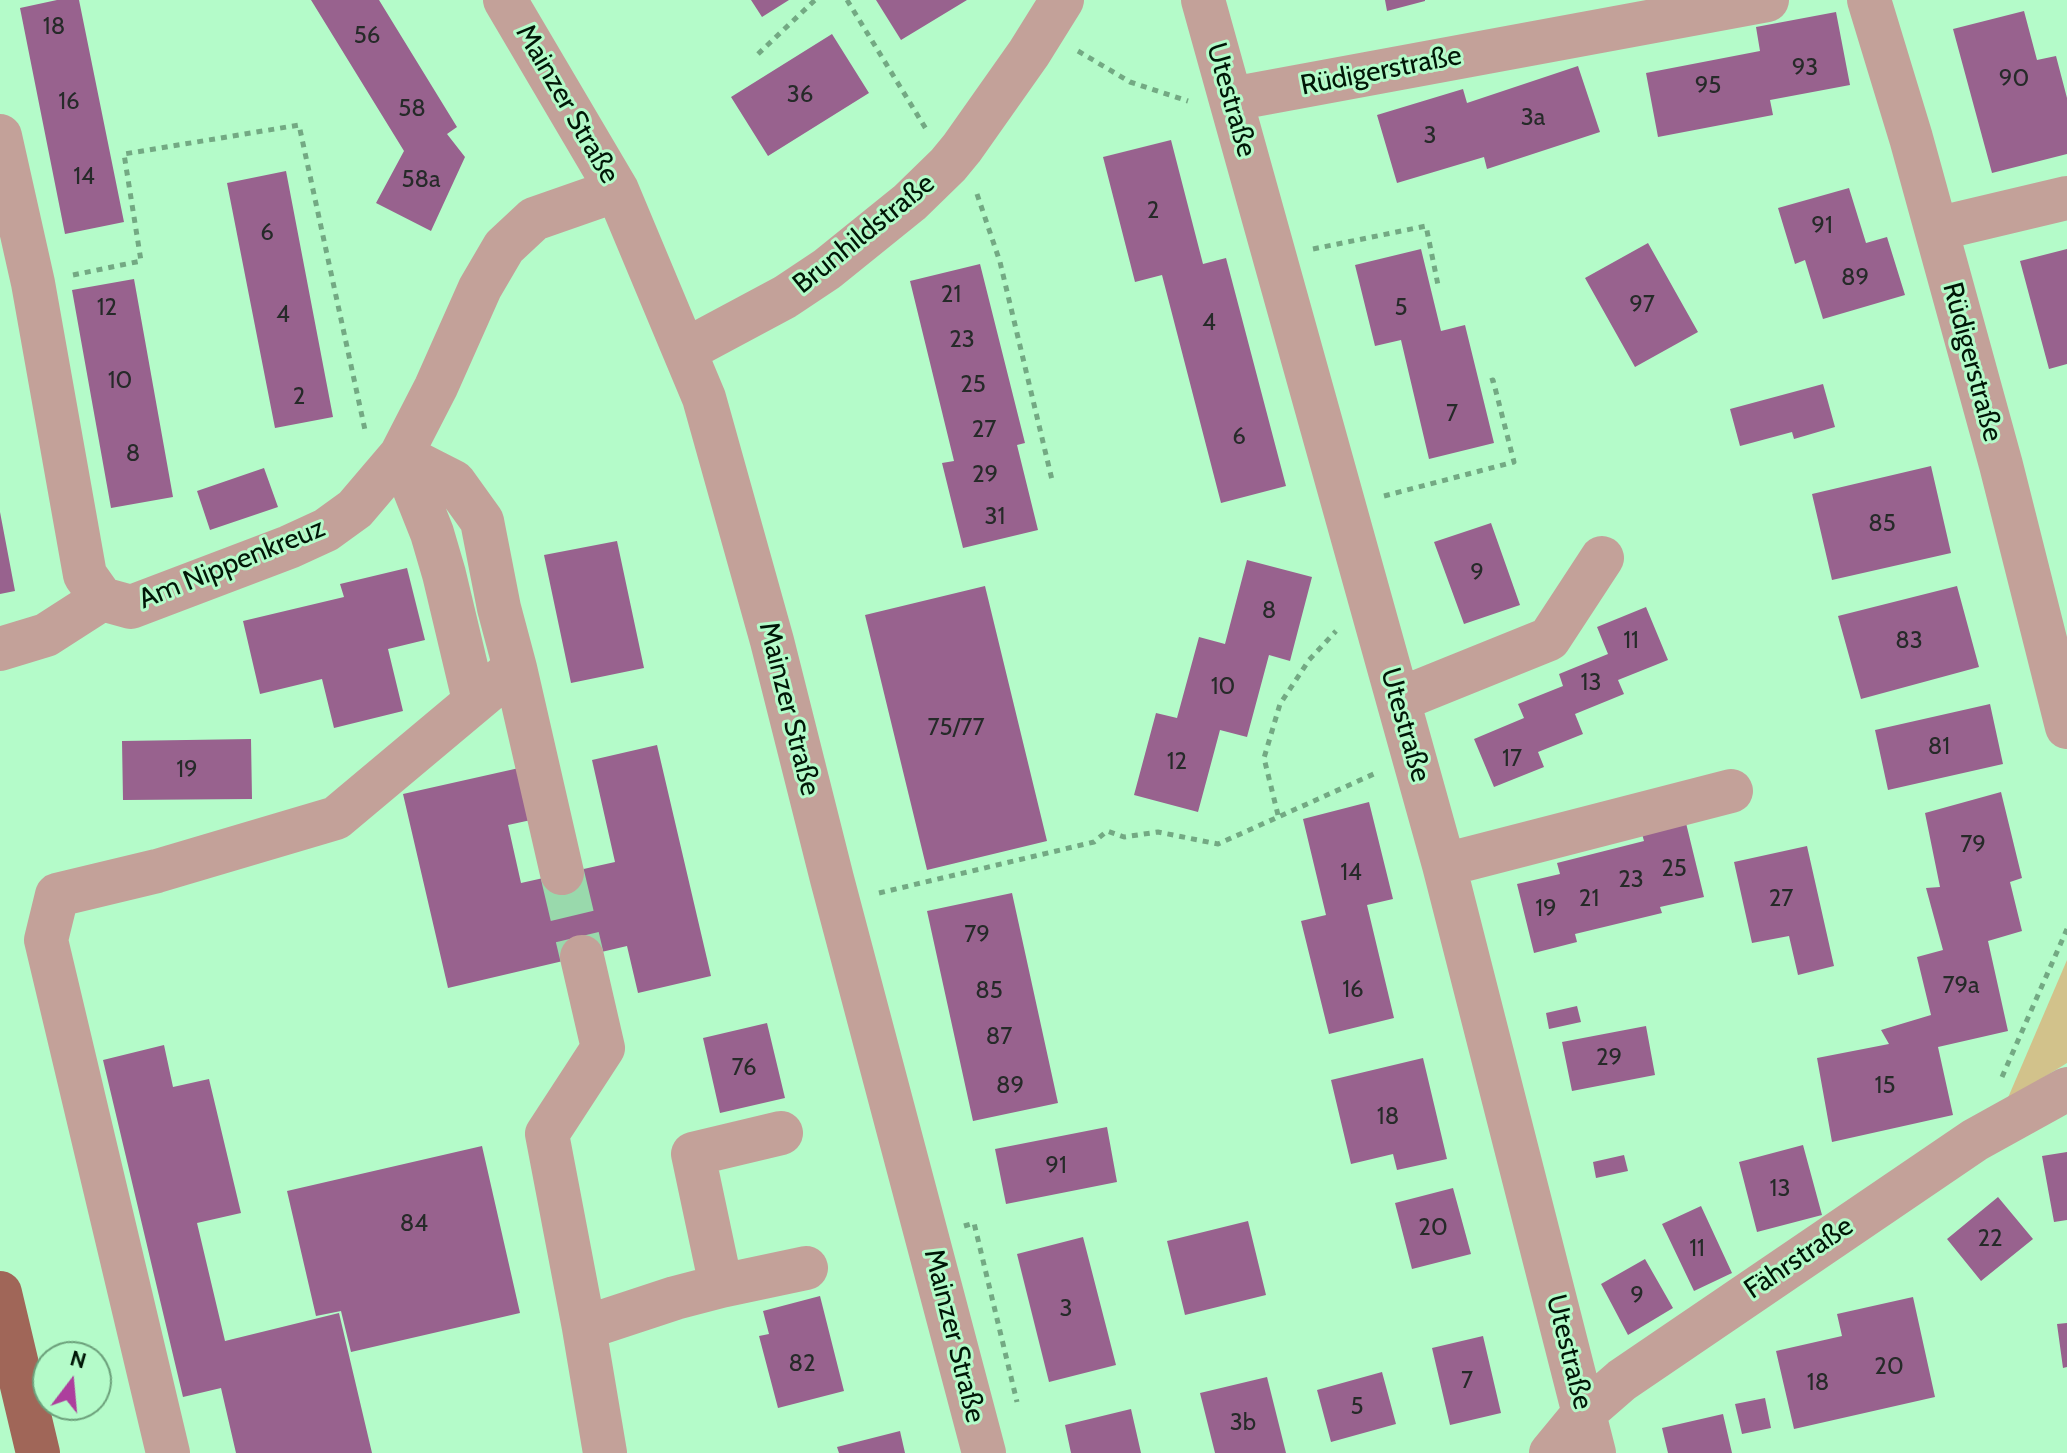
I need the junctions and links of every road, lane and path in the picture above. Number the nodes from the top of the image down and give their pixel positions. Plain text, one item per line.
1 (505, 0) edge
2 (815, 0) edge
3 (847, 0) edge
4 (1203, 0) edge
5 (1767, 0) edge
6 (1869, 0) edge
7 (1053, 14) edge
8 (758, 54) dead end
9 (1232, 99) junction
10 (0, 136) edge
11 (955, 156) junction
12 (617, 190) junction
13 (2067, 198) edge
14 (1936, 229) junction
15 (1275, 256) junction
16 (33, 283) junction
17 (1438, 285) dead end
18 (686, 350) junction
19 (1486, 382) dead end
20 (389, 470) junction
21 (1053, 484) dead end
22 (1344, 506) junction
23 (1602, 558) dead end
24 (1369, 595) junction
25 (102, 599) junction
26 (0, 649) edge
27 (515, 668) junction
28 (474, 700) junction
29 (1398, 700) junction
30 (2067, 727) edge
31 (1414, 756) junction
32 (1731, 791) dead end
33 (1278, 815) junction
34 (1444, 865) junction
35 (562, 873) tunnel mouth
36 (838, 903) junction
37 (2067, 929) edge
38 (582, 957) tunnel mouth
39 (1999, 1084) dead end
40 (2067, 1089) edge
41 (781, 1133) dead end
42 (806, 1268) dead end
43 (721, 1286) junction
44 (0, 1293) edge
45 (584, 1328) junction
46 (1589, 1433) edge
47 (38, 1453) edge
48 (168, 1453) edge
49 (605, 1453) edge
50 (984, 1453) edge
51 (1551, 1453) edge

1 - 12 street, Mainzer Straße
2 - 8 path
3 - 11 path
4 - 9 street, Utestraße
5 - 9 street, Rüdigerstraße
6 - 14 street, Rüdigerstraße
7 - 9 path
7 - 11 street, Brunhildstraße
9 - 15 street, Utestraße
10 - 16 street, Am Nippenkreuz
11 - 18 street, Brunhildstraße
11 - 21 path
12 - 18 street, Mainzer Straße
12 - 20 street, Am Nippenkreuz
13 - 14 street
14 - 30 street, Rüdigerstraße
15 - 17 path
15 - 22 street, Utestraße
16 - 20 path
16 - 25 street, Am Nippenkreuz
18 - 36 street, Mainzer Straße
19 - 22 path
20 - 25 street, Am Nippenkreuz
20 - 27 street
20 - 28 street
22 - 24 street, Utestraße
23 - 29 street
24 - 29 street, Utestraße
24 - 33 path
25 - 26 street
27 - 28 street
27 - 35 street
28 - 48 street
29 - 31 street, Utestraße
31 - 33 path
31 - 34 street, Utestraße
32 - 34 street
33 - 36 path
34 - 46 street, Utestraße
36 - 50 street, Mainzer Straße
37 - 39 path
38 - 45 street
40 - 46 street, Fährstraße
41 - 43 street
42 - 43 street
43 - 45 street
44 - 47 main road
45 - 49 street
46 - 51 street, Fährstraße

